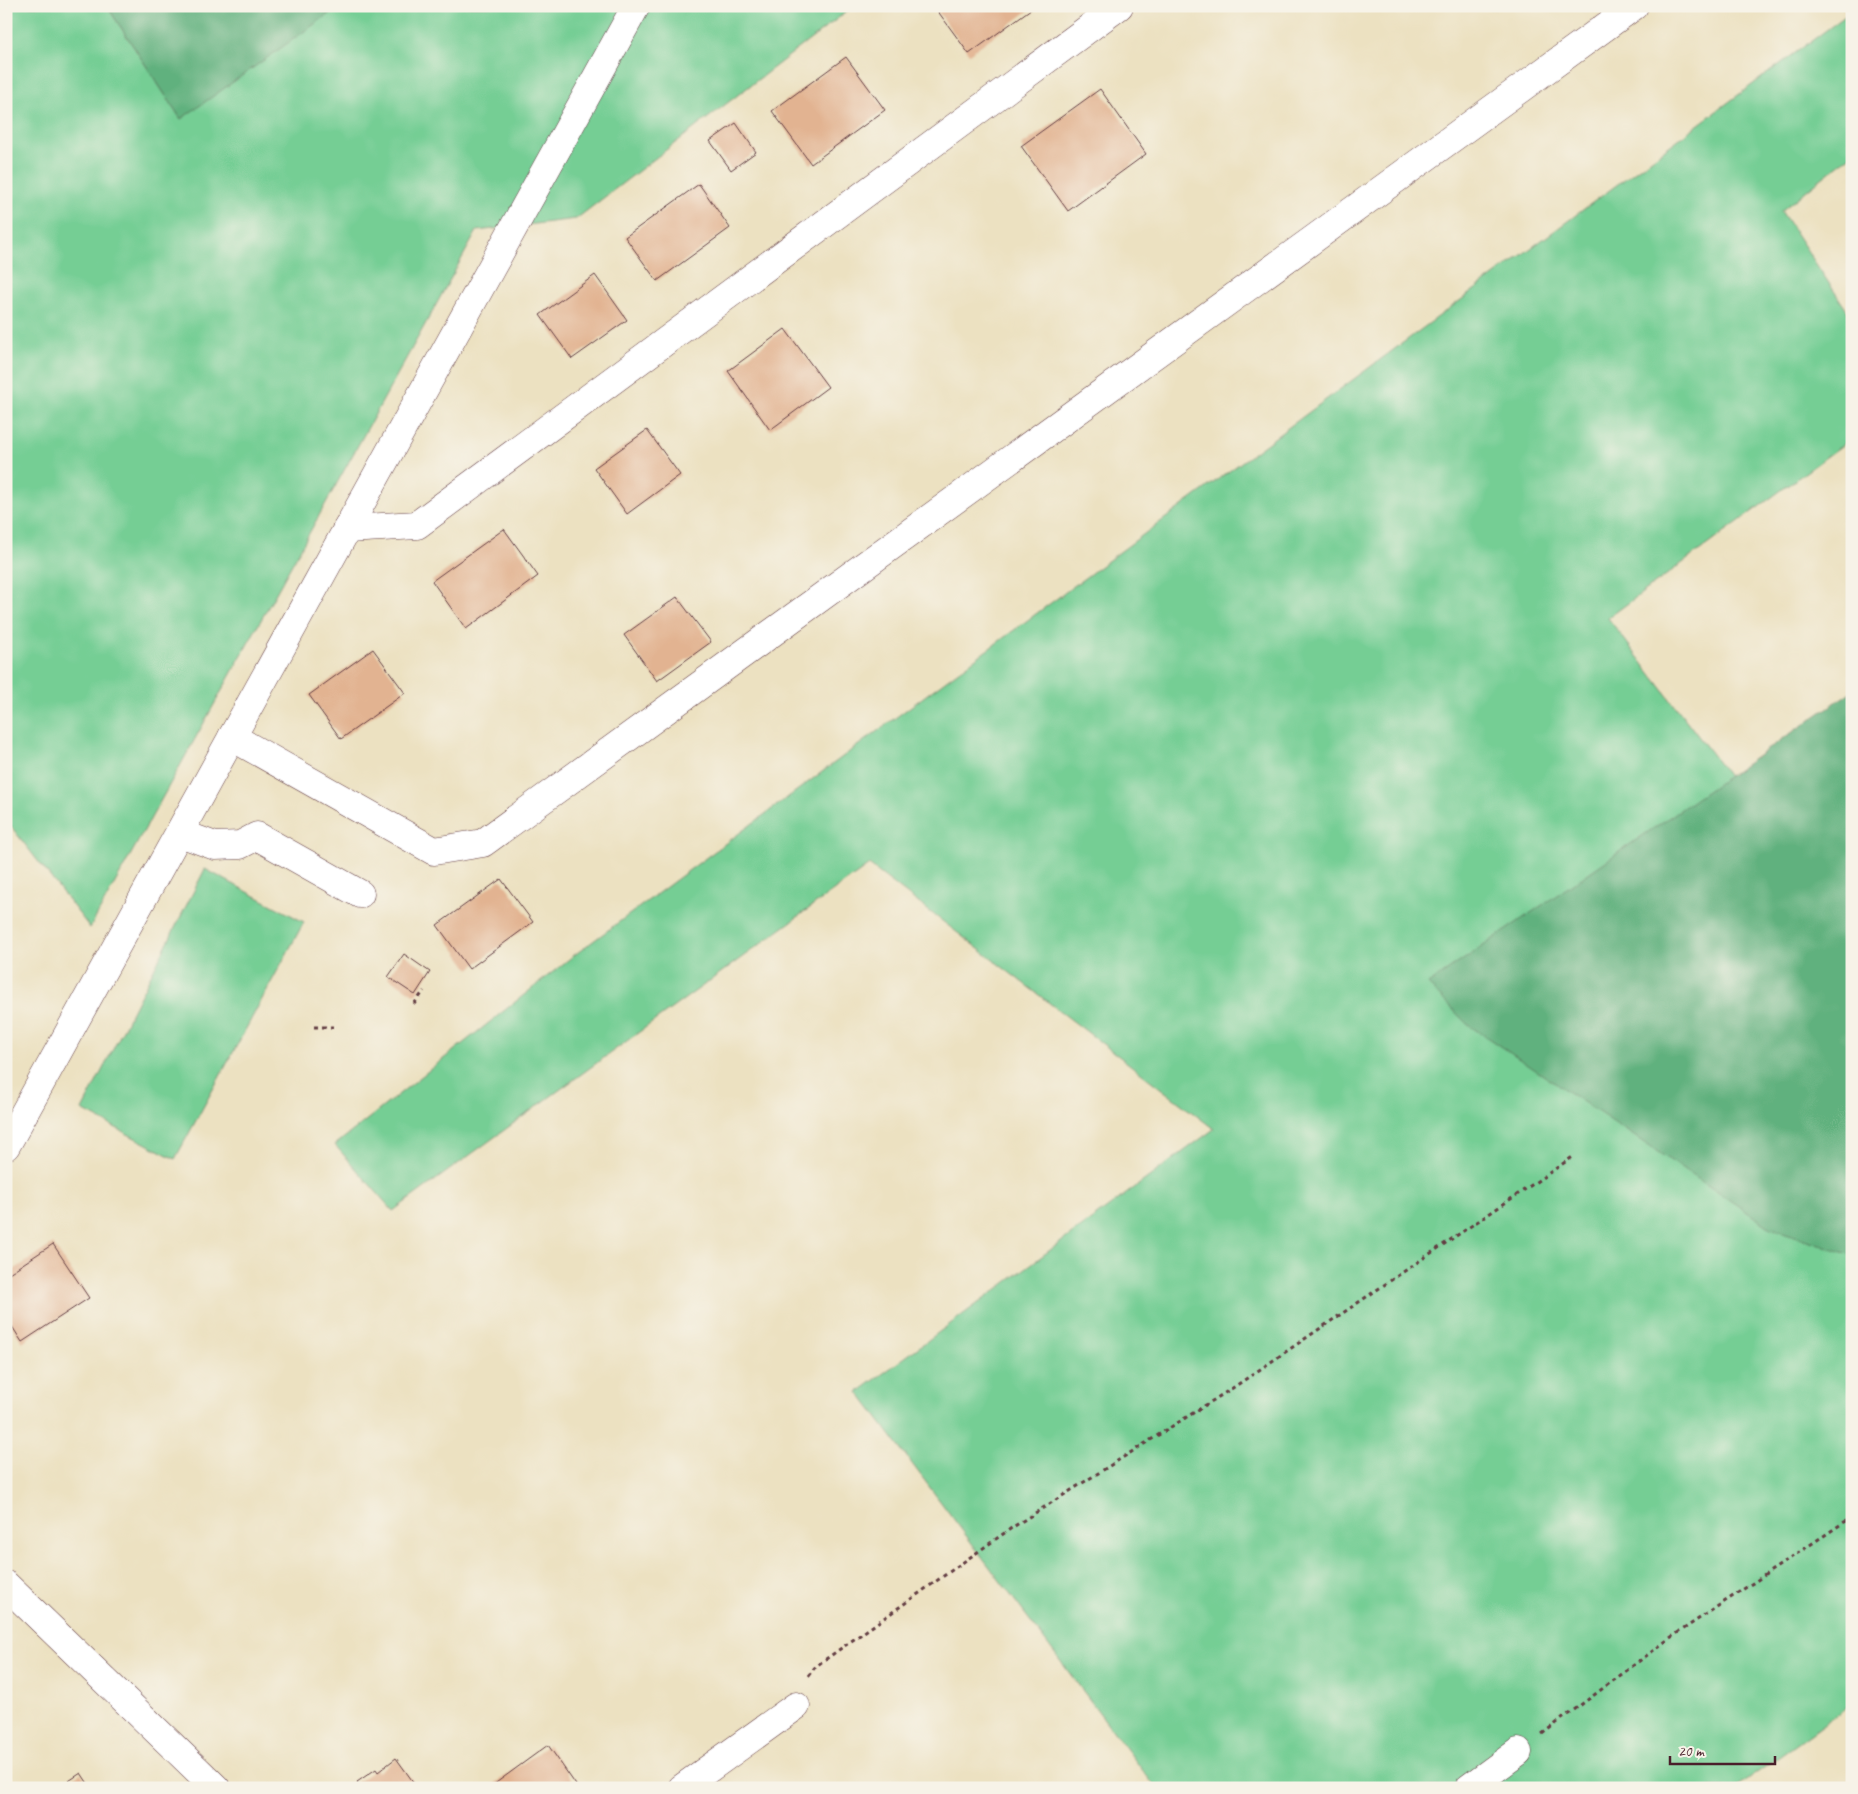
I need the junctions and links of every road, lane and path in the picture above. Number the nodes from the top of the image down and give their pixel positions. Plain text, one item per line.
1 (636, 6) edge
2 (1119, 6) edge
3 (1634, 6) edge
4 (347, 529) junction
5 (232, 737) junction
6 (180, 833) junction
7 (360, 894) dead end
8 (424, 991) dead end
9 (414, 1004) dead end
10 (314, 1027) dead end
11 (333, 1027) dead end
12 (6, 1146) edge
13 (1574, 1156) dead end
14 (1852, 1517) edge
15 (6, 1585) edge
16 (796, 1706) joint
17 (1518, 1752) joint
18 (216, 1788) edge
19 (682, 1788) edge
20 (1469, 1788) edge

1 - 4 street
2 - 4 street
3 - 5 street
4 - 5 street
5 - 6 street
6 - 7 street
6 - 12 street
8 - 9 path
10 - 11 path
13 - 16 path
14 - 17 path
15 - 18 street
16 - 19 street
17 - 20 street

